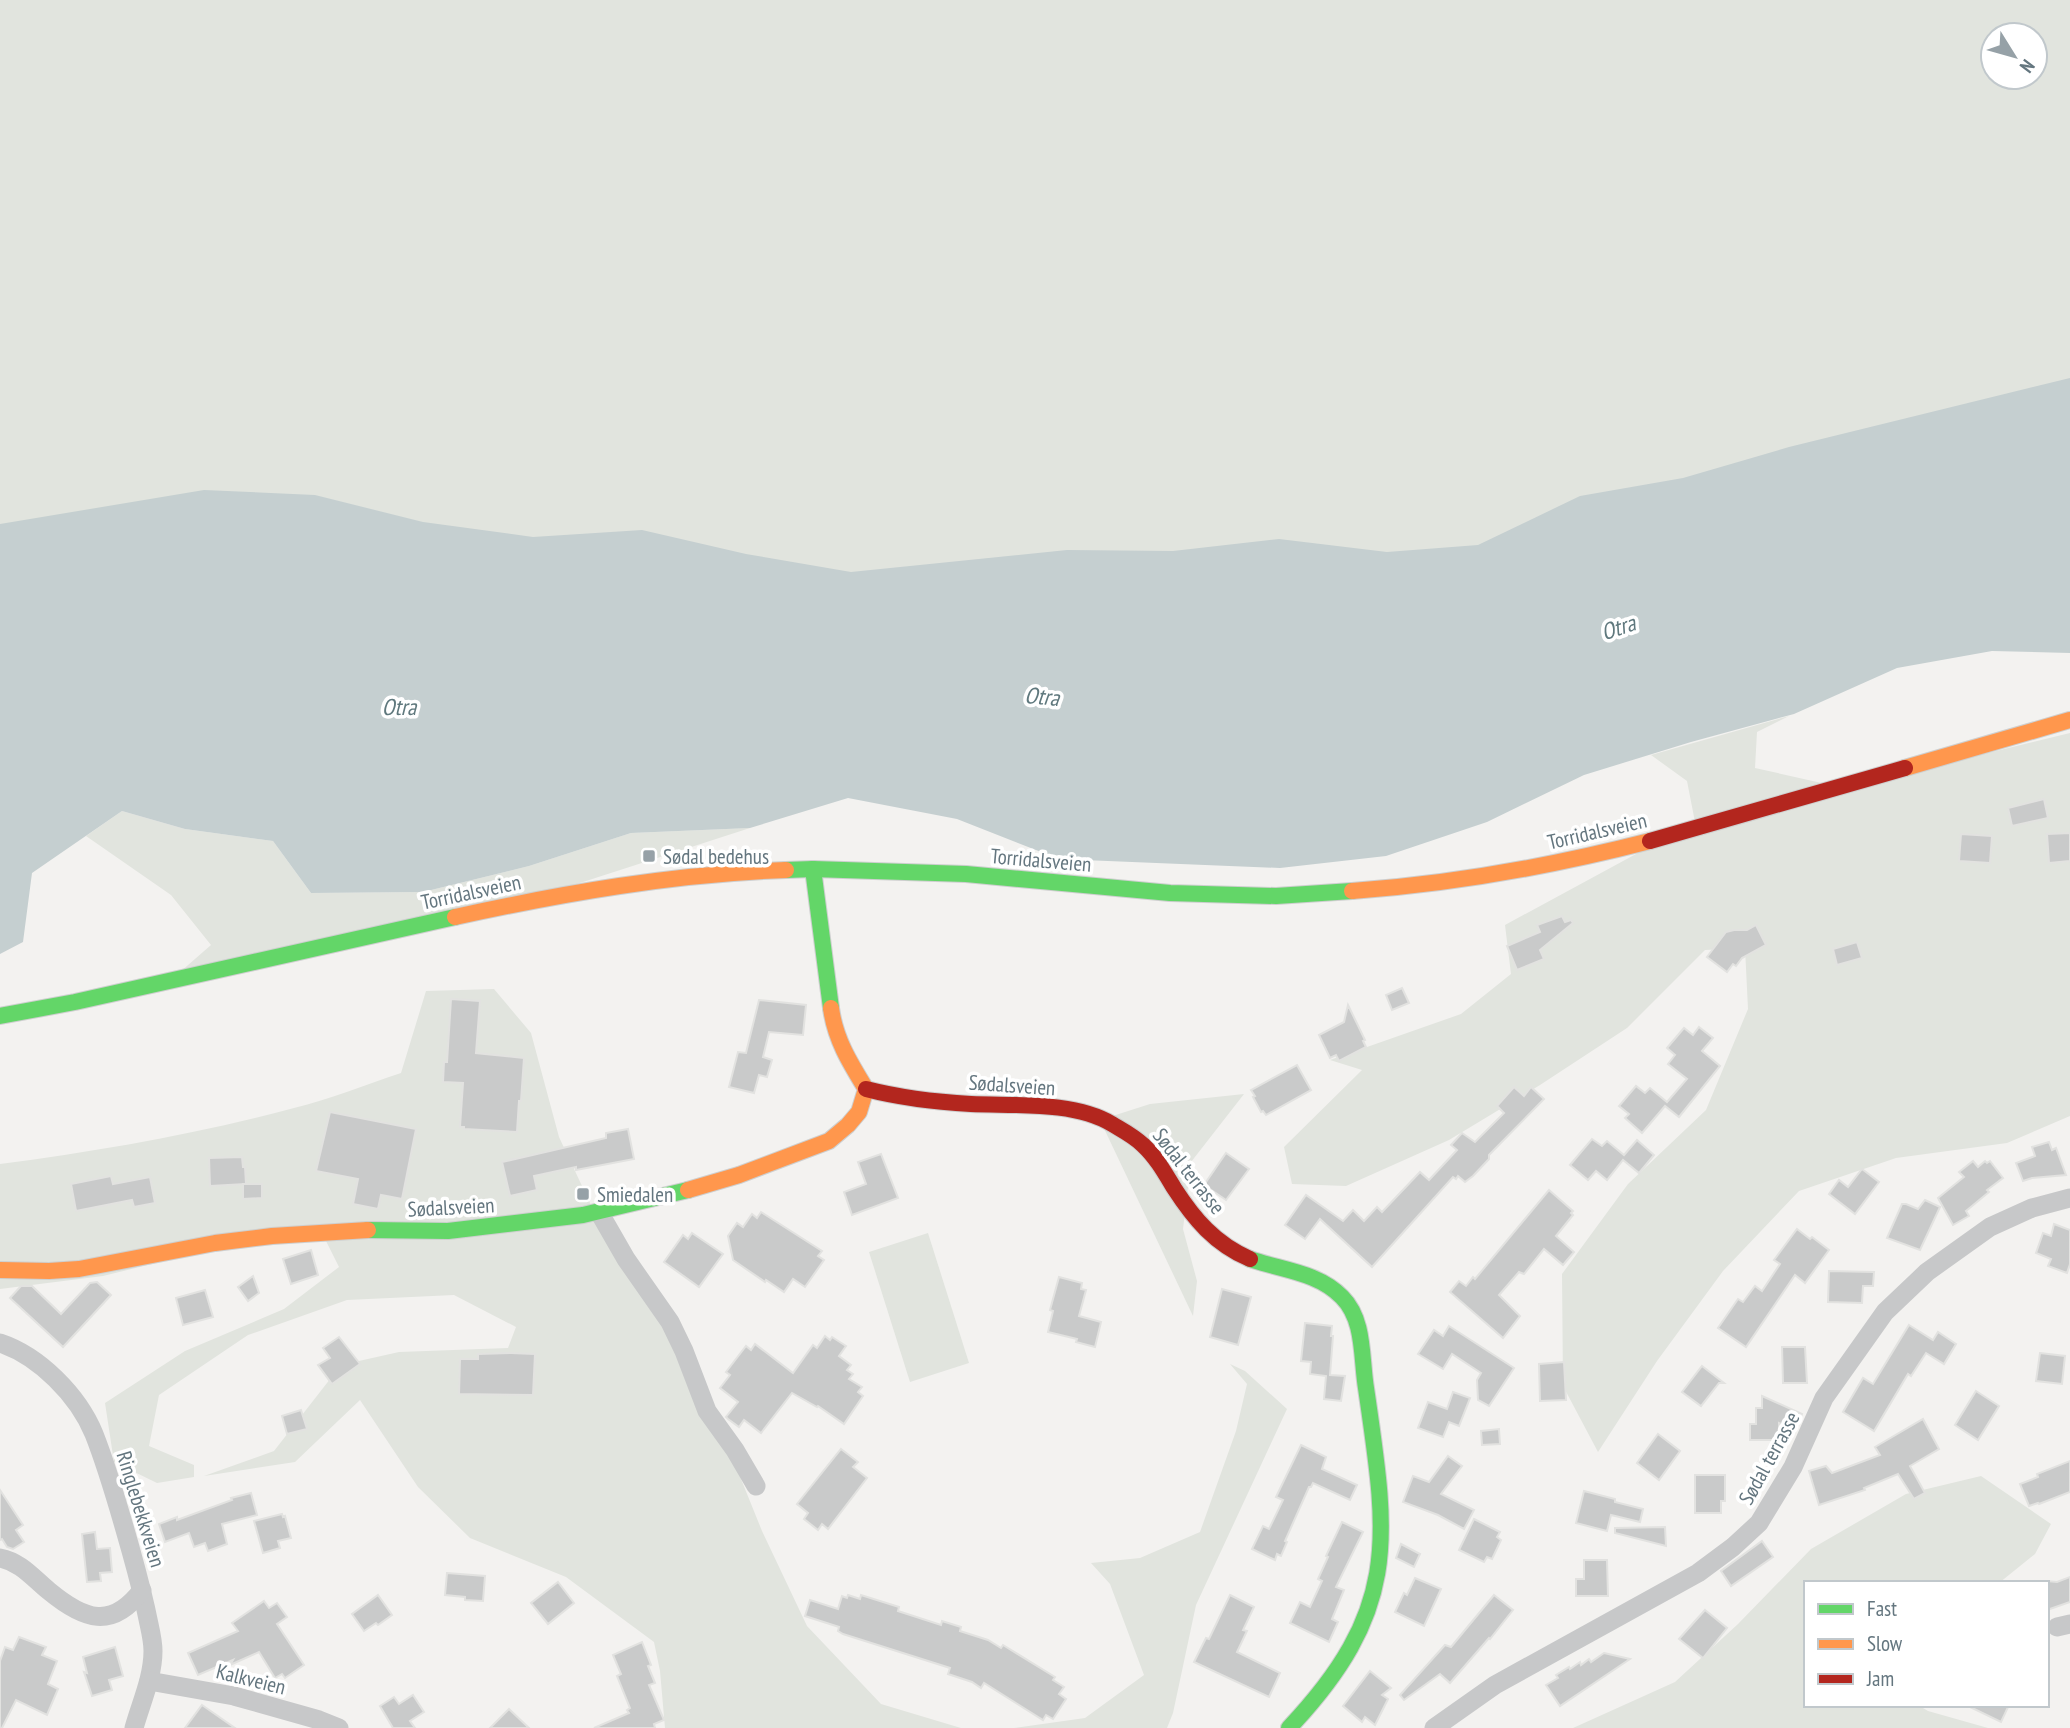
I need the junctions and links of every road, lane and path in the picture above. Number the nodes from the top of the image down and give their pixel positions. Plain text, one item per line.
1 (2070, 720) edge
2 (813, 869) junction
3 (0, 1016) edge
4 (866, 1089) junction
5 (1112, 1124) joint
6 (2070, 1198) edge
7 (599, 1212) junction
8 (0, 1270) edge
9 (0, 1343) edge
10 (756, 1486) dead end
11 (0, 1558) edge
12 (142, 1590) junction
13 (149, 1681) junction
14 (134, 1728) edge
15 (340, 1728) edge
16 (1289, 1728) edge
17 (1434, 1728) edge

1 - 2 street, Torridalsveien
2 - 3 street, Torridalsveien
2 - 4 street
4 - 5 street, Sødalsveien
4 - 7 street, Sødalsveien
5 - 16 street, Sødal terrasse
6 - 17 street, Sødal terrasse
7 - 8 street, Sødalsveien
7 - 10 street
9 - 12 street, Ringlebekkveien
11 - 12 street
12 - 13 street, Ringlebekkveien
13 - 14 street, Ringlebekkveien
13 - 15 street, Kalkveien

